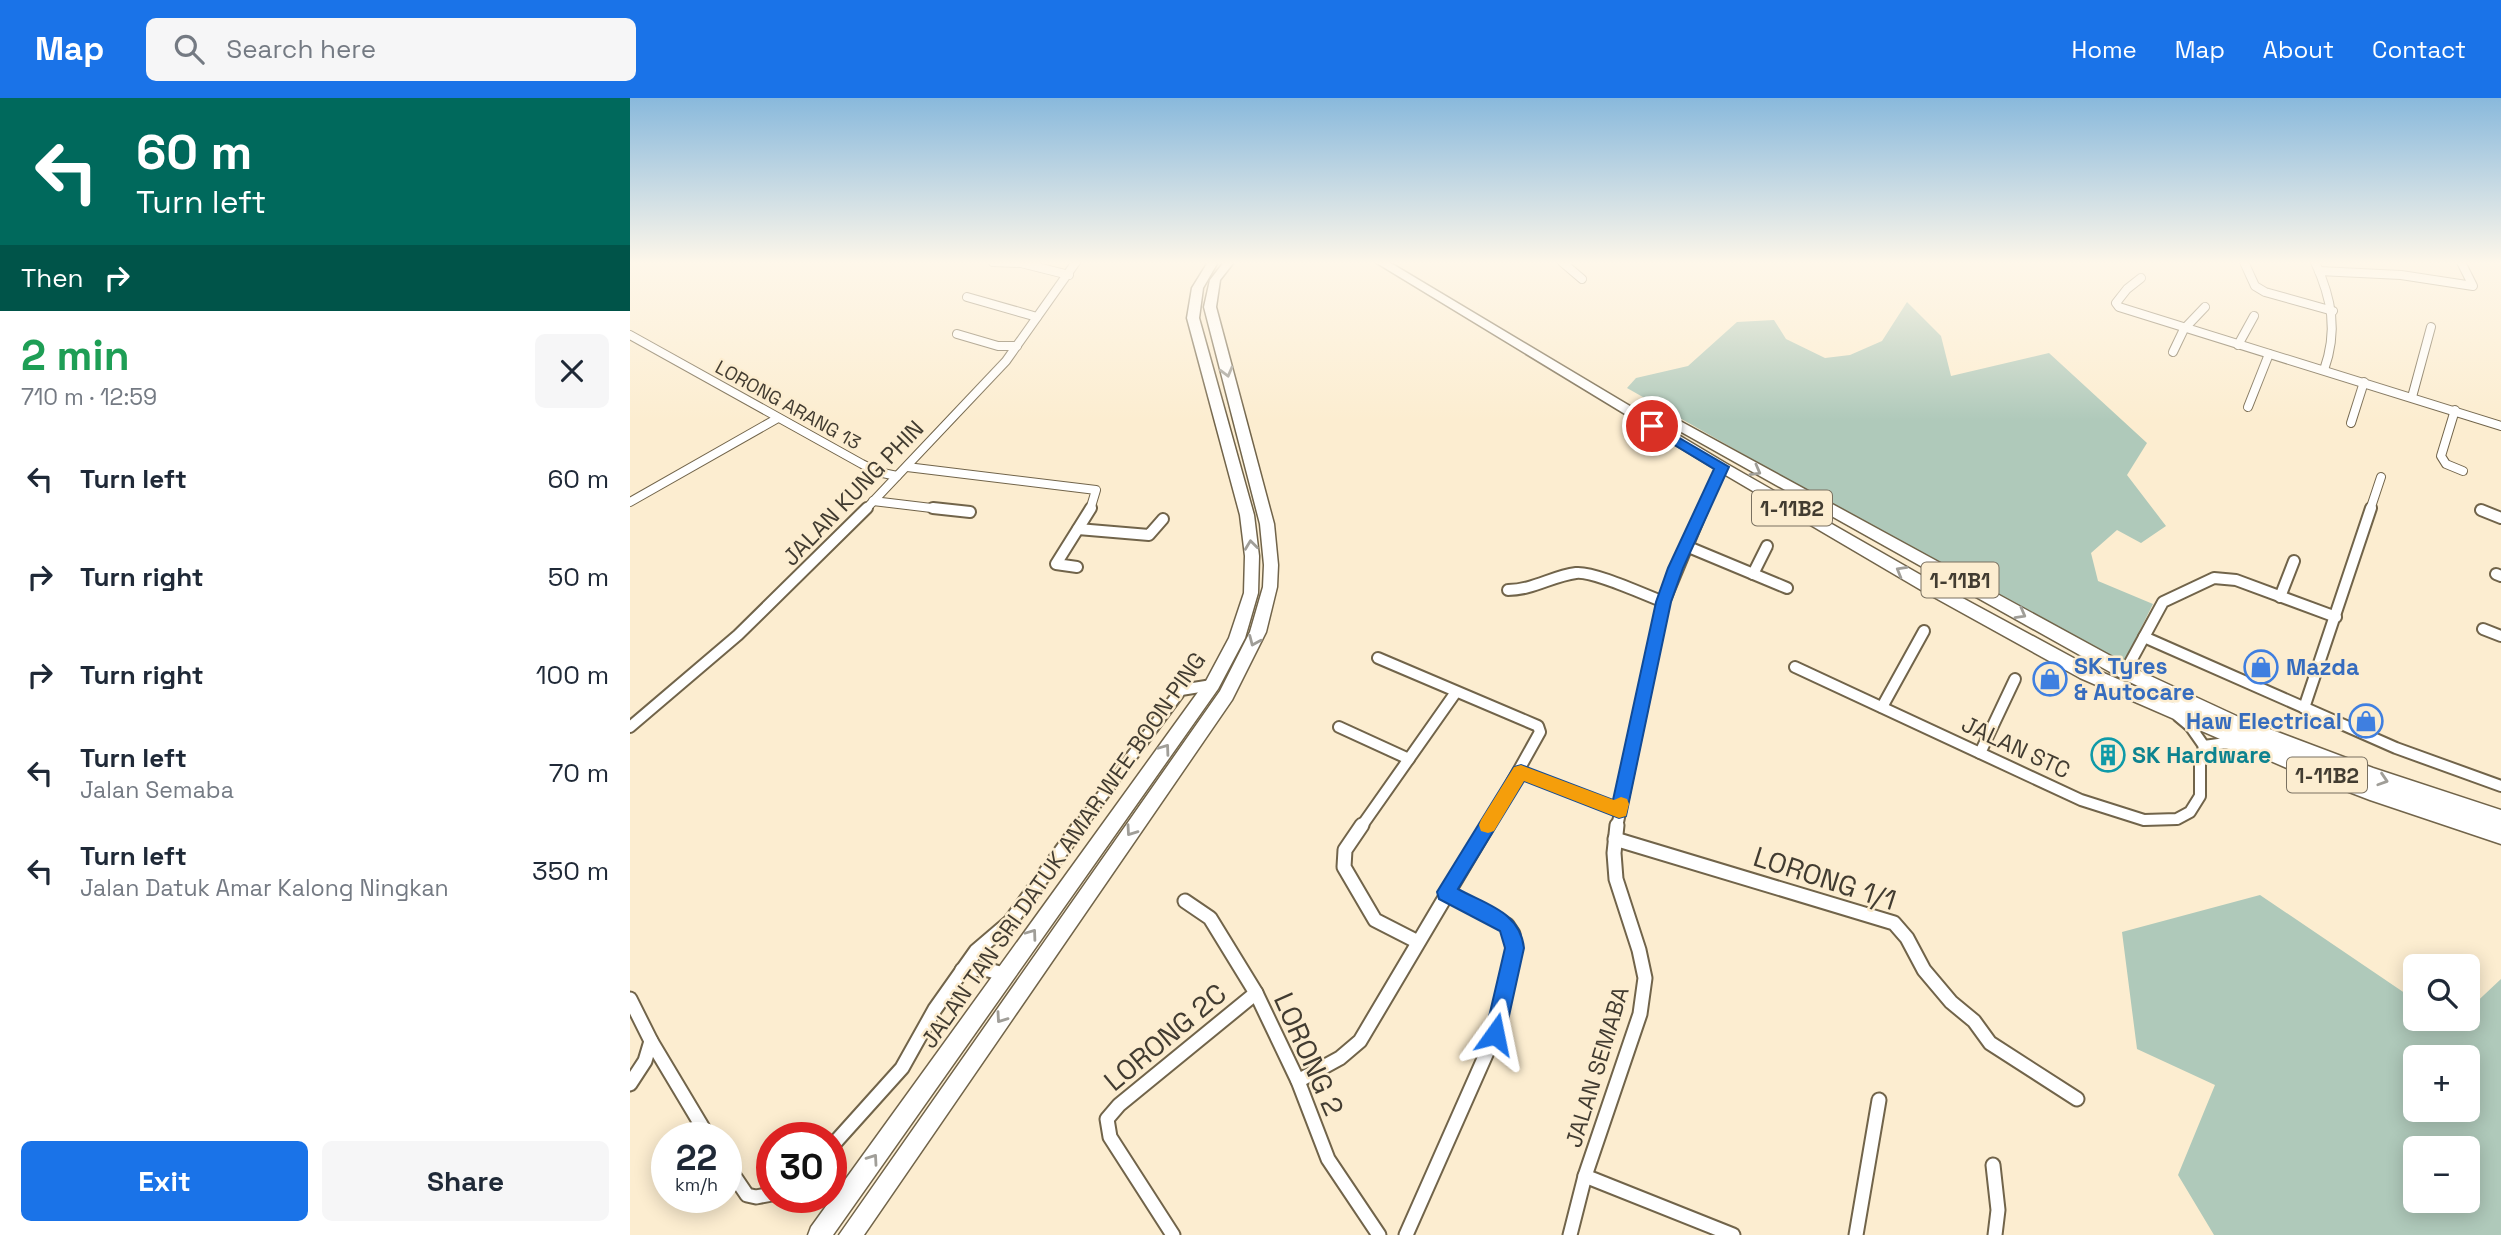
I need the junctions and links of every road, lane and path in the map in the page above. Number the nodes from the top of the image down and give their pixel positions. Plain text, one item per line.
1 (1030, 315) edge
2 (1193, 315) edge
3 (1212, 315) edge
4 (1473, 315) edge
5 (1477, 315) edge
6 (2143, 315) edge
7 (2197, 315) edge
8 (2333, 315) edge
9 (2254, 316) dead end
10 (1037, 317) joint
11 (2431, 327) dead end
12 (2184, 329) junction
13 (957, 334) dead end
14 (630, 335) edge
15 (642, 342) junction
16 (2238, 345) junction
17 (1017, 346) junction
18 (630, 348) edge
19 (2174, 352) dead end
20 (2269, 354) junction
21 (2324, 370) junction
22 (2364, 382) junction
23 (2412, 397) junction
24 (2248, 407) dead end
25 (2455, 410) junction
26 (778, 418) junction
27 (2351, 423) dead end
28 (2501, 426) edge
29 (907, 467) junction
30 (1722, 467) junction
31 (2463, 471) dead end
32 (897, 476) junction
33 (2381, 477) dead end
34 (873, 501) junction
35 (630, 502) edge
36 (2481, 510) dead end
37 (970, 512) dead end
38 (2501, 518) edge
39 (1163, 519) dead end
40 (1078, 529) junction
41 (1686, 546) junction
42 (1767, 547) dead end
43 (2294, 561) dead end
44 (1077, 567) dead end
45 (1943, 571) junction
46 (1753, 574) junction
47 (1927, 586) junction
48 (1787, 588) dead end
49 (1508, 590) dead end
50 (2280, 597) junction
51 (1664, 602) junction
52 (2336, 617) junction
53 (2483, 629) dead end
54 (1924, 631) dead end
55 (2501, 636) edge
56 (2144, 637) junction
57 (1378, 658) dead end
58 (1795, 667) dead end
59 (2125, 672) junction
60 (2015, 679) dead end
61 (1212, 685) junction
62 (1456, 692) junction
63 (2156, 705) junction
64 (1882, 707) junction
65 (2304, 708) junction
66 (630, 727) edge
67 (1339, 727) dead end
68 (2204, 746) junction
69 (1980, 753) junction
70 (1409, 760) junction
71 (2296, 763) junction
72 (1521, 772) junction
73 (2501, 786) edge
74 (1619, 810) junction
75 (2501, 819) edge
76 (2501, 835) edge
77 (1615, 839) junction
78 (1446, 892) junction
79 (1185, 901) dead end
80 (1418, 942) junction
81 (962, 970) junction
82 (1003, 974) junction
83 (1256, 993) junction
84 (630, 999) edge
85 (651, 1041) junction
86 (1298, 1081) junction
87 (630, 1084) edge
88 (2077, 1099) dead end
89 (1879, 1100) dead end
90 (699, 1122) edge
91 (847, 1129) edge
92 (1993, 1165) dead end
93 (1585, 1176) junction
94 (742, 1188) edge
95 (756, 1197) edge
96 (819, 1235) edge
97 (849, 1235) edge
98 (1173, 1235) edge
99 (1378, 1235) edge
100 (1406, 1235) edge
101 (1570, 1235) edge
102 (1733, 1235) edge
103 (1856, 1235) edge
104 (1995, 1235) edge

1 - 10 street
61 -> 2 main road, JALAN TAN SRI DATUK AMAR WEE BOON PING
3 -> 97 main road, JALAN TAN SRI DATUK AMAR WEE BOON PING
4 - 30 highway, 1-11B2
5 -> 45 highway, 1-11B1
6 - 12 street
7 - 12 street
8 - 21 street
9 - 16 street
10 - 17 street, JALAN KUNG PHIN
11 - 23 street
12 - 16 street
12 - 19 street
13 - 17 street
14 - 15 street, LORONG ARANG 13
15 - 18 street
15 - 26 street, LORONG ARANG 13
16 - 20 street
17 - 29 street, JALAN KUNG PHIN
20 - 21 street
20 - 24 street
21 - 22 street
22 - 23 street
22 - 27 street
23 - 25 street
25 - 28 street
25 - 31 street
26 - 32 street, LORONG ARANG 13
26 - 35 street
29 - 32 street, JALAN KUNG PHIN
29 - 40 street
30 - 41 street, JALAN SEMABA
47 -> 30 highway, 1-11B2
32 - 34 street, JALAN KUNG PHIN
33 - 52 street
34 - 37 street
34 - 66 street, JALAN KUNG PHIN
36 - 38 street
39 - 40 street
40 - 44 street
41 - 46 street
41 - 51 street, JALAN SEMABA
42 - 46 street
43 - 50 street
45 - 47 highway
45 -> 59 highway, 1-11B1
46 - 48 street
47 - 63 highway, 1-11B2
49 - 51 street
50 - 52 street
50 - 56 street
51 - 74 street, JALAN SEMABA
52 - 65 street
53 - 55 street
54 - 64 street
56 - 59 street
56 - 65 street
57 - 62 street
58 - 64 street, JALAN STC
59 -> 75 highway, 1-11B1
60 - 69 street
61 - 81 street
82 -> 61 main road, JALAN TAN SRI DATUK AMAR WEE BOON PING
62 - 70 street
62 - 72 street
63 - 68 street
63 - 71 highway, 1-11B2
64 - 69 street, JALAN STC
65 - 73 street
67 - 70 street
68 - 69 street, JALAN STC
68 - 71 street
70 - 80 street
71 - 76 highway, 1-11B2
72 - 74 street
72 - 78 street
74 - 77 street, JALAN SEMABA
77 - 88 street, LORONG 1/1
77 - 93 street, JALAN SEMABA
78 - 80 street
78 - 100 street
79 - 83 street, LORONG 2
80 - 86 street
81 - 82 street
81 - 91 street
96 -> 82 main road, JALAN TAN SRI DATUK AMAR WEE BOON PING
83 - 86 street, LORONG 2
83 - 98 street, LORONG 2C
84 - 85 street
85 - 87 street
85 - 90 street
86 - 99 street, LORONG 2
89 - 103 street
92 - 104 street
93 - 101 street, JALAN SEMABA
93 - 102 street
94 - 95 street

